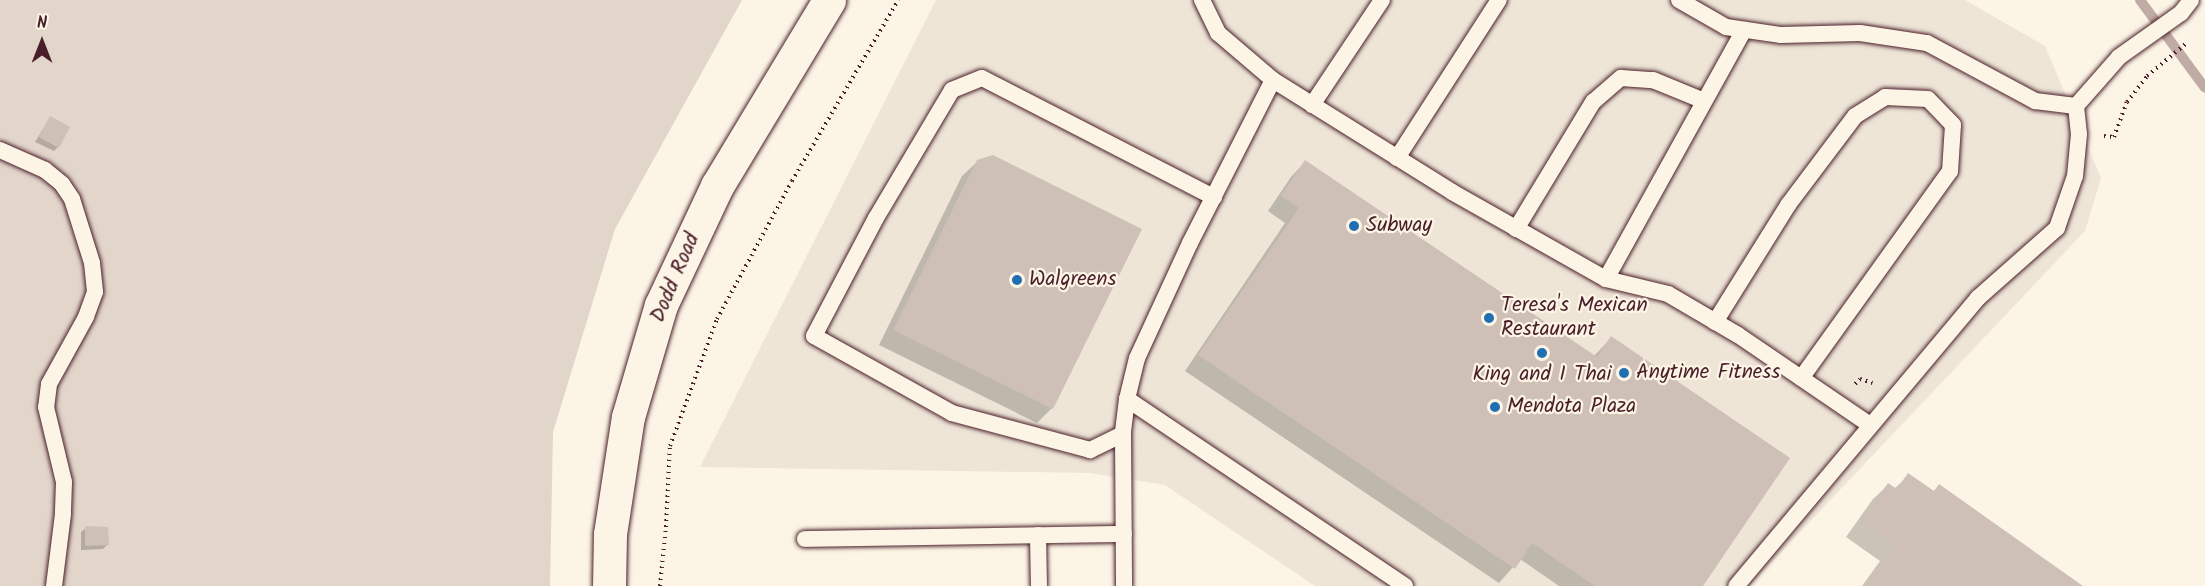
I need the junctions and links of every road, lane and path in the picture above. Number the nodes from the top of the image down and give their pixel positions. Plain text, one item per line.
1 (829, 0) edge
2 (898, 0) edge
3 (1202, 0) edge
4 (1382, 0) edge
5 (1499, 0) edge
6 (1679, 0) edge
7 (2192, 0) edge
8 (1744, 30) junction
9 (2197, 35) dead end
10 (1273, 80) junction
11 (1704, 101) junction
12 (2083, 101) junction
13 (1311, 105) junction
14 (2103, 136) dead end
15 (0, 150) edge
16 (1396, 158) junction
17 (1214, 197) junction
18 (1516, 229) junction
19 (1606, 279) junction
20 (1715, 322) junction
21 (1801, 378) junction
22 (1127, 399) junction
23 (1870, 425) junction
24 (1123, 434) junction
25 (1124, 534) junction
26 (1038, 535) junction
27 (805, 539) dead end
28 (54, 586) edge
29 (609, 586) edge
30 (660, 586) edge
31 (1039, 586) edge
32 (1124, 586) edge
33 (1405, 586) edge
34 (1736, 586) edge

1 - 29 main road, Dodd Road
2 - 30 path
3 - 10 lane
4 - 13 lane
5 - 16 lane
6 - 8 lane
7 - 12 lane
8 - 11 lane
8 - 12 lane
9 - 14 path
10 - 13 lane
10 - 17 lane
11 - 18 lane
11 - 19 lane
12 - 23 lane
13 - 16 lane
15 - 28 lane
16 - 18 lane
17 - 22 lane
17 - 24 lane
18 - 19 lane
19 - 20 lane
20 - 21 lane
20 - 21 lane
21 - 23 lane
22 - 24 lane
22 - 33 lane
23 - 34 lane
24 - 25 lane
25 - 26 lane
25 - 32 lane
26 - 27 lane
26 - 31 lane

